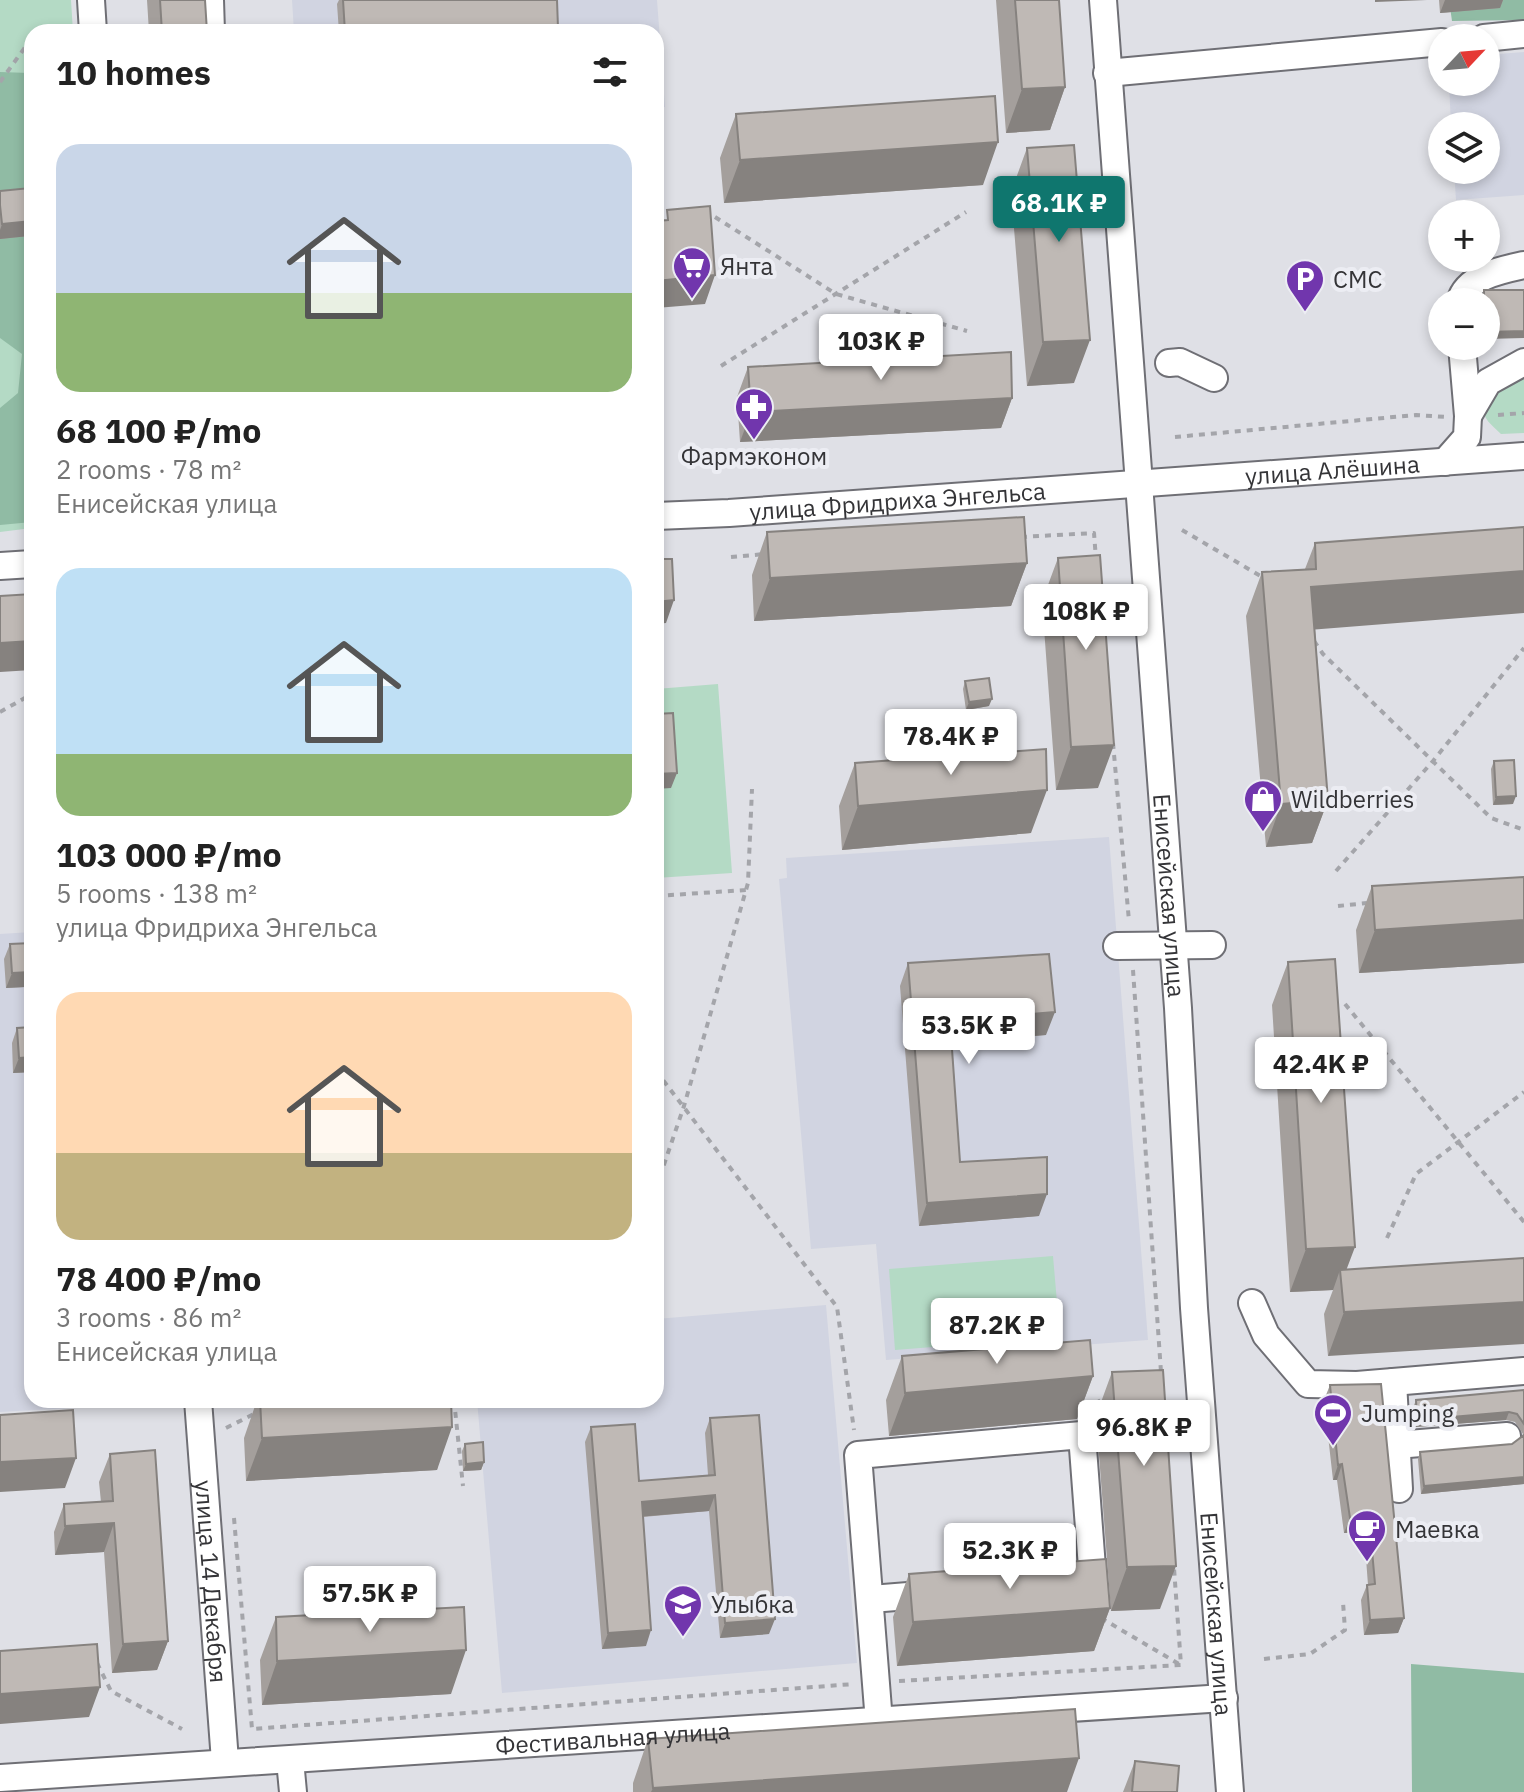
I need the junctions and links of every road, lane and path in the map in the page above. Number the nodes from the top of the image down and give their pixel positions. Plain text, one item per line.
1 (91, 0) edge
2 (210, 0) edge
3 (1103, 0) edge
4 (92, 24) edge
5 (211, 24) edge
6 (1524, 34) edge
7 (1500, 36) edge
8 (1428, 43) edge
9 (24, 49) edge
10 (0, 69) edge
11 (1107, 73) junction
12 (5, 74) junction
13 (0, 82) edge
14 (966, 212) dead end
15 (715, 217) dead end
16 (1524, 265) edge
17 (1467, 288) edge
18 (836, 294) junction
19 (967, 331) dead end
20 (1461, 360) edge
21 (1169, 363) dead end
22 (1521, 363) edge
23 (721, 366) dead end
24 (1214, 378) dead end
25 (1456, 416) junction
26 (1175, 437) dead end
27 (1524, 456) edge
28 (1445, 462) junction
29 (1139, 484) junction
30 (664, 516) edge
31 (1182, 530) dead end
32 (1016, 538) edge
33 (772, 554) edge
34 (731, 557) dead end
35 (24, 564) edge
36 (1097, 564) edge
37 (0, 566) edge
38 (1272, 583) edge
39 (1306, 630) edge
40 (1524, 648) edge
41 (24, 698) edge
42 (0, 712) edge
43 (1112, 739) edge
44 (1433, 761) junction
45 (752, 789) dead end
46 (1524, 830) edge
47 (1336, 871) dead end
48 (746, 890) junction
49 (664, 895) edge
50 (1369, 903) edge
51 (1338, 906) dead end
52 (1172, 945) junction
53 (1212, 945) dead end
54 (1124, 946) junction
55 (1345, 1004) dead end
56 (664, 1081) edge
57 (1524, 1092) edge
58 (684, 1106) junction
59 (1459, 1142) junction
60 (664, 1165) edge
61 (1524, 1222) edge
62 (1387, 1238) dead end
63 (1252, 1303) dead end
64 (1524, 1371) edge
65 (1393, 1382) junction
66 (1161, 1383) edge
67 (1108, 1397) dead end
68 (199, 1408) edge
69 (455, 1408) edge
70 (225, 1414) dead end
71 (254, 1414) dead end
72 (1082, 1435) junction
73 (1507, 1436) dead end
74 (1396, 1445) junction
75 (858, 1455) junction
76 (463, 1486) dead end
77 (1399, 1489) dead end
78 (233, 1507) dead end
79 (1173, 1555) edge
80 (1093, 1581) junction
81 (1061, 1583) edge
82 (950, 1593) edge
83 (871, 1599) junction
84 (1343, 1602) dead end
85 (1264, 1659) dead end
86 (96, 1660) edge
87 (1181, 1665) junction
88 (876, 1682) junction
89 (1224, 1698) junction
90 (879, 1722) junction
91 (182, 1729) dead end
92 (290, 1760) junction
93 (225, 1761) junction
94 (0, 1778) edge
95 (293, 1792) edge
96 (1230, 1792) edge

1 - 4 street
2 - 5 street
3 - 11 street, Енисейская улица
6 - 7 street
8 - 11 street
9 - 12 path
10 - 12 path
11 - 29 street, Енисейская улица
12 - 13 path
14 - 18 path
15 - 18 path
16 - 17 street
18 - 19 path
18 - 23 path
20 - 25 street
21 - 24 street
22 - 25 street
25 - 26 path
25 - 28 street
27 - 28 street, улица Алёшина
28 - 29 street, улица Алёшина
29 - 30 street, улица Фридриха Энгельса
29 - 52 street, Енисейская улица
31 - 38 path
32 - 36 path
33 - 34 path
35 - 37 street
39 - 44 path
40 - 44 path
41 - 42 path
43 - 54 path
44 - 46 path
44 - 47 path
45 - 48 path
48 - 49 path
48 - 58 path
50 - 51 path
52 - 53 street
52 - 54 street
52 - 89 street, Енисейская улица
54 - 66 path
55 - 59 path
56 - 58 path
57 - 59 path
58 - 60 path
58 - 75 path
59 - 61 path
59 - 62 path
63 - 65 street
64 - 65 street
65 - 74 street
67 - 72 path
68 - 93 street, улица 14 Декабря
69 - 76 path
70 - 71 path
72 - 75 street
72 - 80 street
73 - 74 street
74 - 77 street
75 - 83 street
78 - 88 path
79 - 87 path
80 - 81 street
80 - 87 path
82 - 83 street
83 - 88 street
84 - 85 path
86 - 91 path
87 - 88 path
88 - 90 street
89 - 90 street, Фестивальная улица
89 - 96 street, Енисейская улица
90 - 92 street, Фестивальная улица
92 - 93 street, Фестивальная улица
92 - 95 street
93 - 94 street, Фестивальная улица

